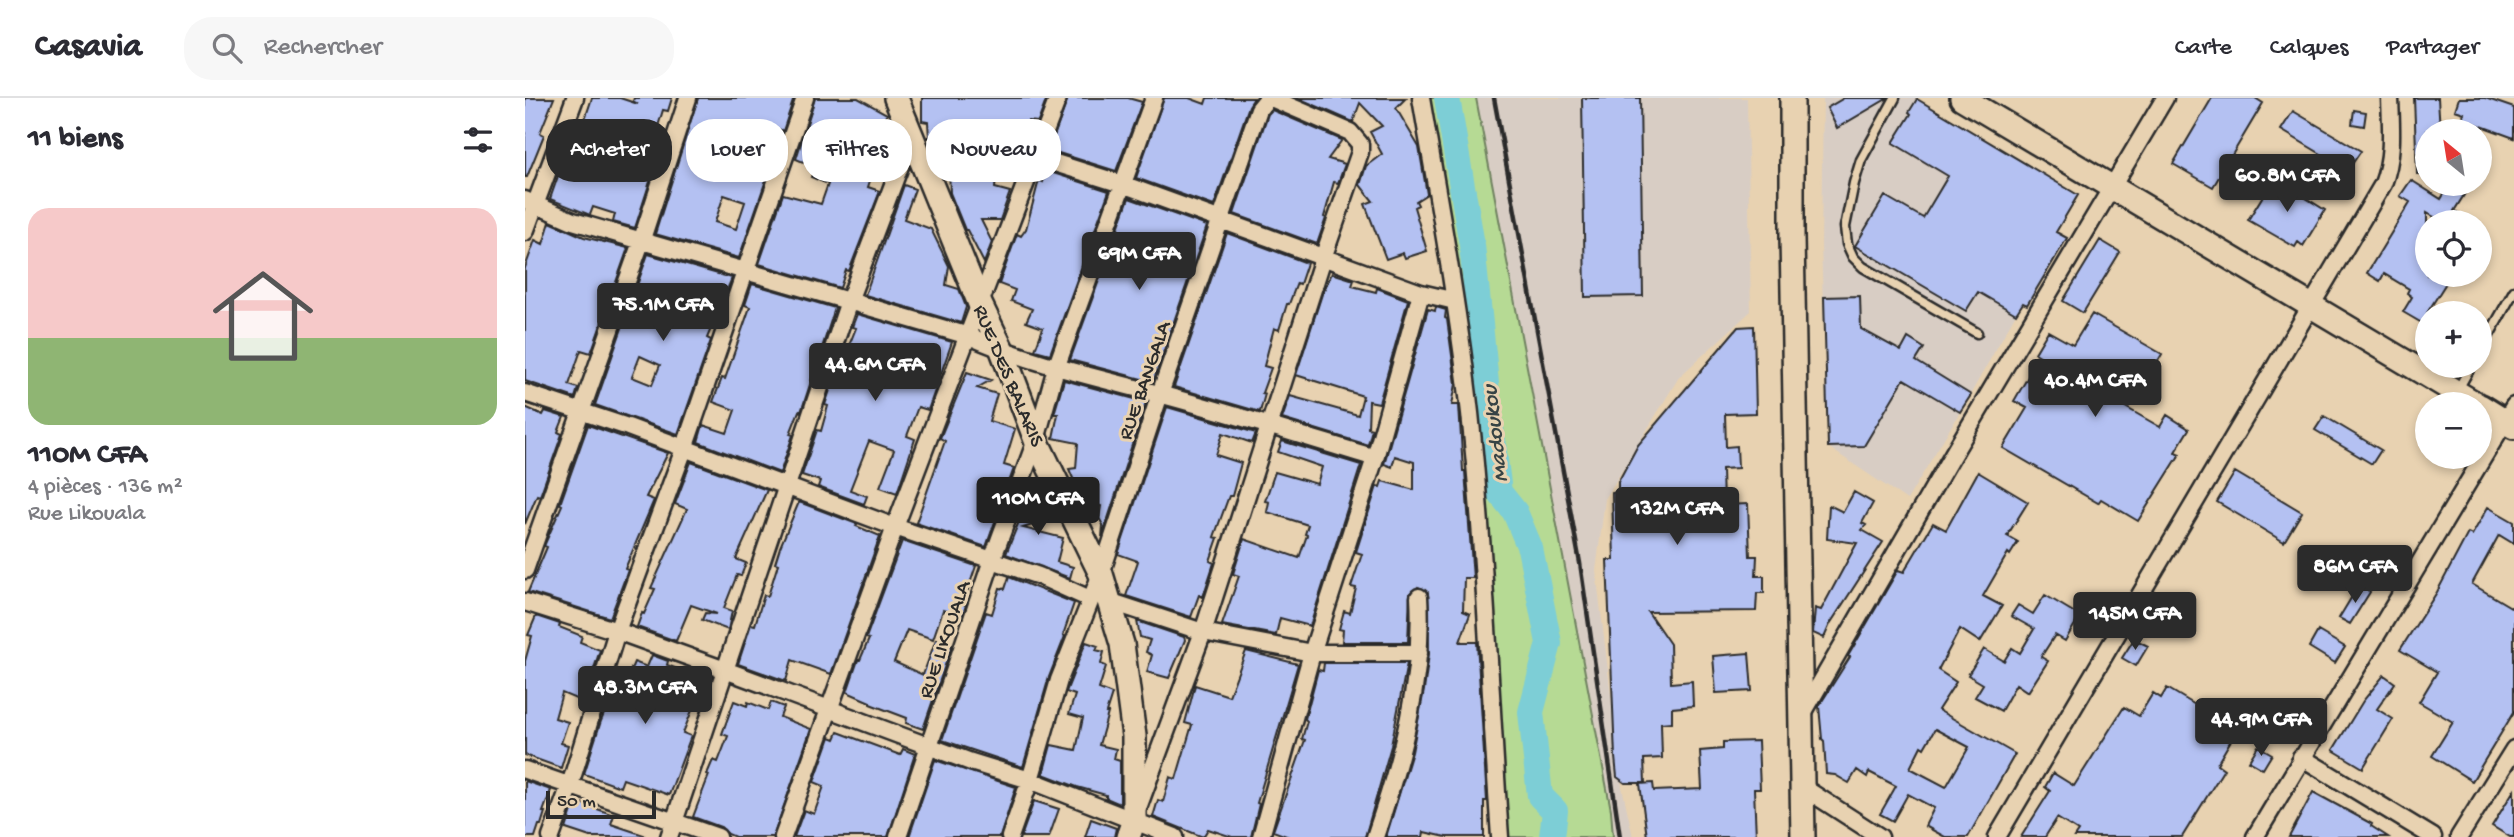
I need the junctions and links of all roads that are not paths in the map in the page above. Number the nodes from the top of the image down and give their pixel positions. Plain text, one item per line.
1 (575, 98) edge
2 (688, 98) edge
3 (805, 98) edge
4 (896, 98) edge
5 (1058, 98) edge
6 (1154, 98) edge
7 (1268, 98) edge
8 (1420, 98) edge
9 (1792, 98) edge
10 (1895, 98) edge
11 (1962, 98) edge
12 (2165, 98) edge
13 (2390, 98) edge
14 (567, 119) edge
15 (904, 119) edge
16 (1050, 119) edge
17 (912, 139) edge
18 (1061, 166) edge
19 (546, 168) edge
20 (894, 182) edge
21 (1027, 182) edge
22 (1122, 184) junction
23 (2114, 187) junction
24 (530, 202) edge
25 (1222, 222) junction
26 (525, 232) edge
27 (641, 242) junction
28 (1323, 258) junction
29 (744, 270) junction
30 (2514, 291) edge
31 (1421, 293) junction
32 (849, 301) junction
33 (1455, 301) junction
34 (980, 304) junction
35 (2311, 306) junction
36 (2492, 330) edge
37 (1977, 333) dead end
38 (969, 336) junction
39 (1002, 350) junction
40 (1056, 368) junction
41 (2454, 392) edge
42 (525, 393) edge
43 (1160, 394) junction
44 (2492, 411) edge
45 (579, 413) junction
46 (2511, 418) edge
47 (1269, 426) junction
48 (1036, 440) junction
49 (684, 449) junction
50 (1375, 458) junction
51 (789, 487) junction
52 (895, 527) junction
53 (992, 561) junction
54 (525, 570) edge
55 (1101, 574) junction
56 (1419, 597) dead end
57 (1100, 600) junction
58 (525, 602) edge
59 (617, 631) junction
60 (1203, 632) junction
61 (1312, 653) junction
62 (1419, 653) junction
63 (725, 670) junction
64 (830, 710) junction
65 (1799, 720) junction
66 (929, 745) junction
67 (2514, 749) edge
68 (2301, 757) junction
69 (525, 770) edge
70 (1030, 780) junction
71 (570, 785) junction
72 (1801, 786) junction
73 (1131, 828) edge
74 (672, 829) edge
75 (551, 837) edge
76 (718, 837) edge
77 (783, 837) edge
78 (898, 837) edge
79 (1010, 837) edge
80 (1175, 837) edge
81 (1261, 837) edge
82 (1375, 837) edge
83 (1500, 837) edge
84 (1803, 837) edge
85 (1879, 837) edge
86 (1997, 837) edge
87 (2255, 837) edge
88 (2433, 837) edge
89 (2459, 837) edge

1 - 14 street
2 - 27 street
3 - 29 street
4 - 15 main road, RUE DES BALARIS
5 - 16 street
6 - 22 street, RUE LIKOUALA
7 - 25 street, RUE BANGALA
7 - 28 street
8 - 33 street
9 - 65 main road
10 - 37 lane
11 - 23 main road
12 - 23 street
13 - 35 street
17 - 34 main road, RUE DES BALARIS
18 - 22 street
19 - 24 street
20 - 32 street
21 - 34 street
22 - 25 street
22 - 40 street, RUE LIKOUALA
23 - 35 main road
23 - 65 street
24 - 26 street
24 - 27 street
25 - 28 street
25 - 43 street, RUE BANGALA
27 - 29 street
27 - 45 street
28 - 31 street
28 - 47 street
29 - 32 street
29 - 49 street
30 - 36 lane
31 - 33 street
31 - 50 street
32 - 38 street
32 - 51 street
33 - 83 street
34 - 38 street
34 - 39 main road, RUE DES BALARIS
35 - 41 main road
35 - 86 street
38 - 39 street
38 - 52 street
39 - 40 street
39 - 48 main road, RUE DES BALARIS
40 - 43 street
40 - 48 street, RUE LIKOUALA
42 - 45 street
43 - 47 street
43 - 55 street, RUE BANGALA
44 - 46 main road
45 - 49 street
45 - 54 street
46 - 68 street
47 - 50 street
47 - 60 street
48 - 53 street, RUE LIKOUALA
48 - 55 main road, RUE DES BALARIS
49 - 51 street
49 - 59 street
50 - 61 street
51 - 52 street
51 - 63 street
52 - 53 street
52 - 64 street
53 - 57 street
53 - 66 street, RUE LIKOUALA
55 - 57 main road, RUE DES BALARIS
56 - 62 street
57 - 60 street
57 - 70 street
57 - 73 main road, RUE DES BALARIS
58 - 59 street
59 - 63 street
59 - 71 street
60 - 61 street
60 - 73 street
61 - 62 street
61 - 81 street
62 - 82 street
63 - 64 street
63 - 74 street
64 - 66 street
64 - 77 street
65 - 72 main road
66 - 70 street
66 - 78 street, RUE LIKOUALA
67 - 89 street
68 - 87 street
68 - 88 street
69 - 71 street
70 - 73 street
70 - 79 street
71 - 74 street
71 - 75 street
72 - 84 main road
72 - 85 street
73 - 80 street
74 - 76 street

